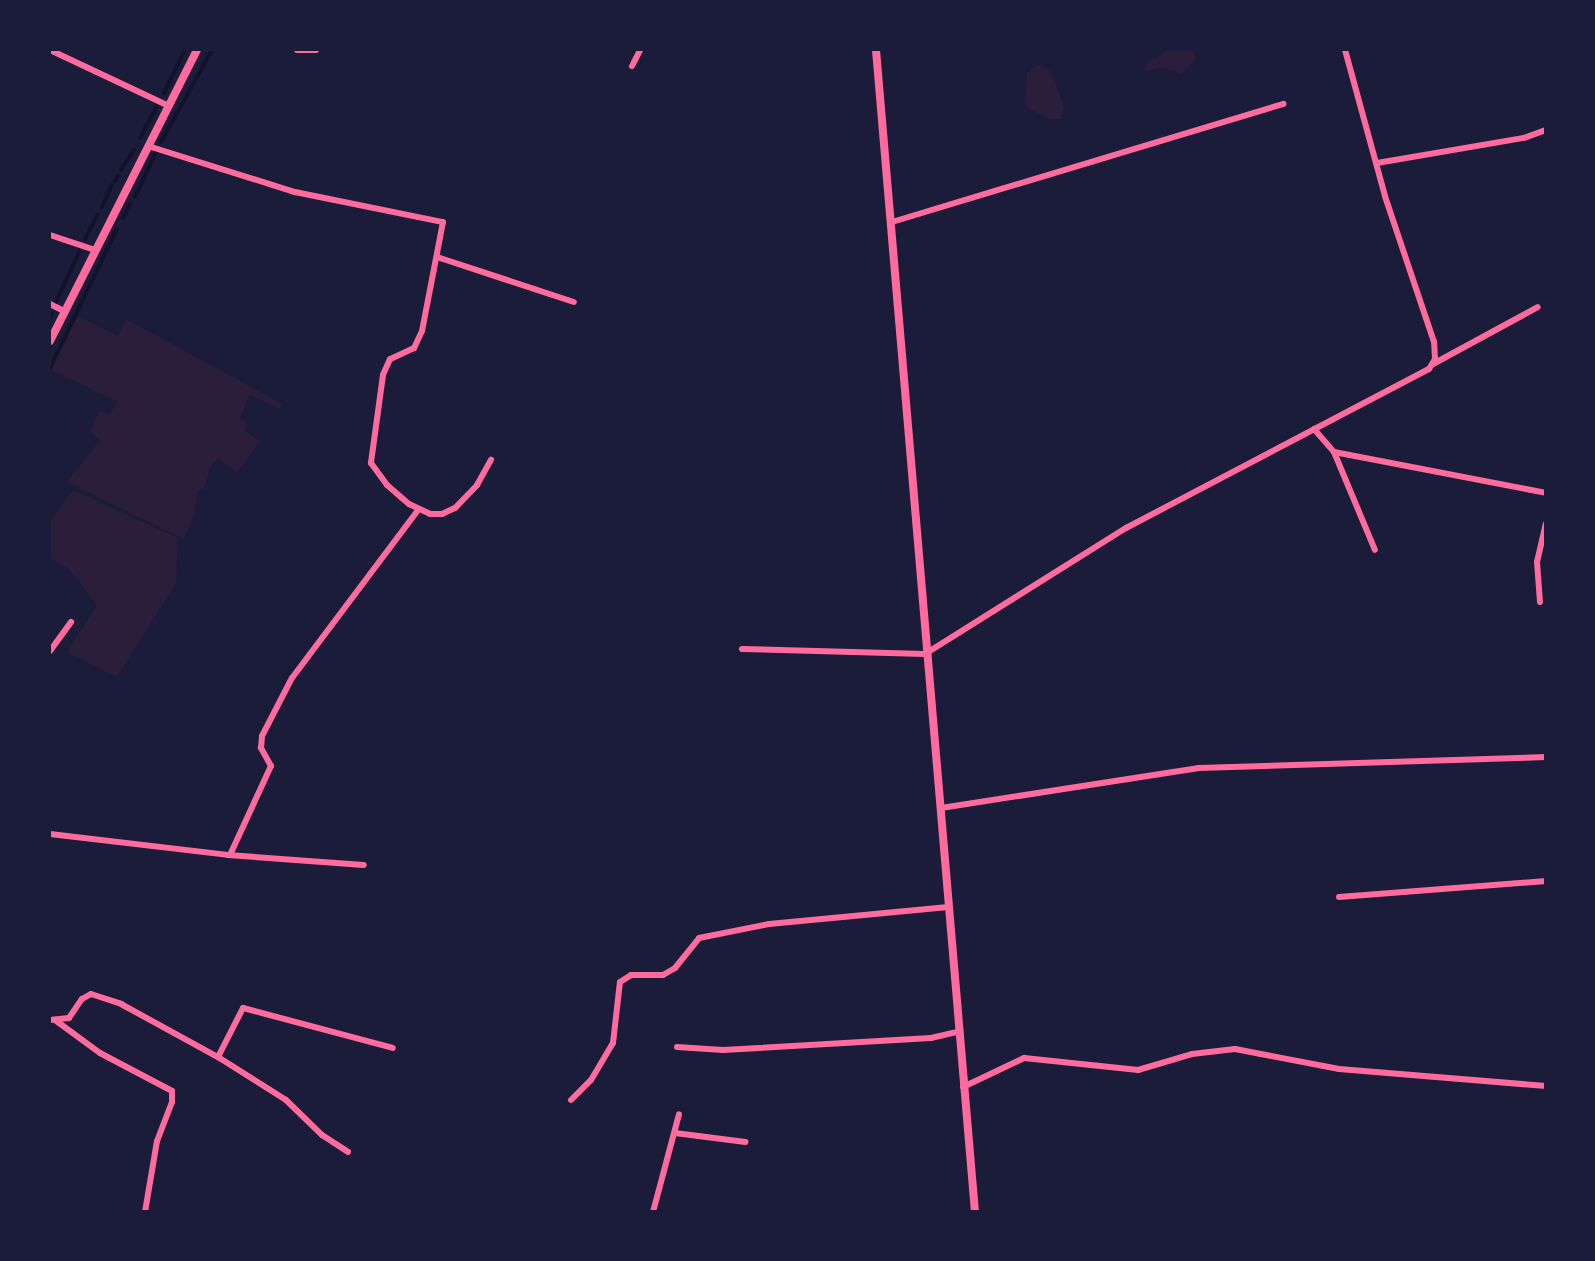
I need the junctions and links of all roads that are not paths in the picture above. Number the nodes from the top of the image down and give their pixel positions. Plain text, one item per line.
1 (50, 50) edge
2 (197, 50) edge
3 (297, 50) edge
4 (316, 50) edge
5 (640, 50) edge
6 (876, 50) edge
7 (1345, 50) edge
8 (632, 66) dead end
9 (1284, 104) dead end
10 (169, 106) junction
11 (1545, 130) edge
12 (148, 146) junction
13 (1377, 163) junction
14 (892, 222) junction
15 (50, 235) edge
16 (95, 250) junction
17 (437, 257) junction
18 (574, 302) dead end
19 (50, 304) edge
20 (1538, 308) dead end
21 (64, 311) junction
22 (50, 341) edge
23 (1433, 364) junction
24 (1314, 429) junction
25 (1334, 452) junction
26 (491, 460) dead end
27 (1545, 493) edge
28 (1545, 500) edge
29 (418, 510) junction
30 (1545, 524) edge
31 (1375, 550) dead end
32 (1540, 602) dead end
33 (71, 622) dead end
34 (742, 649) dead end
35 (50, 651) edge
36 (925, 654) junction
37 (1545, 757) edge
38 (941, 808) junction
39 (50, 834) edge
40 (231, 855) junction
41 (364, 865) dead end
42 (1545, 881) edge
43 (1339, 897) dead end
44 (948, 907) junction
45 (52, 1020) edge
46 (958, 1032) junction
47 (677, 1047) dead end
48 (393, 1048) dead end
49 (218, 1057) junction
50 (1545, 1086) edge
51 (963, 1087) junction
52 (571, 1100) dead end
53 (679, 1114) dead end
54 (675, 1133) junction
55 (745, 1142) dead end
56 (348, 1152) dead end
57 (145, 1212) edge
58 (653, 1212) edge
59 (975, 1212) edge

1 - 10 street
2 - 10 main road
3 - 4 street
5 - 8 street
6 - 14 main road
7 - 13 street
9 - 14 street
10 - 12 main road
11 - 13 street
12 - 16 main road
12 - 17 street
13 - 23 street
14 - 36 main road
15 - 16 street
16 - 21 main road
17 - 18 street
17 - 29 street
19 - 21 street
20 - 23 street
21 - 22 main road
23 - 24 street
24 - 25 street
24 - 36 street
25 - 27 street
25 - 31 street
26 - 29 street
27 - 28 street
29 - 40 street
30 - 32 street
33 - 35 street
34 - 36 street
36 - 38 main road
37 - 38 street
38 - 44 main road
39 - 40 street
40 - 41 street
42 - 43 street
44 - 46 main road
44 - 52 street
45 - 49 street
45 - 57 street
46 - 47 street
46 - 51 main road
48 - 49 street
49 - 56 street
50 - 51 street
51 - 59 main road
53 - 54 street
54 - 55 street
54 - 58 street

